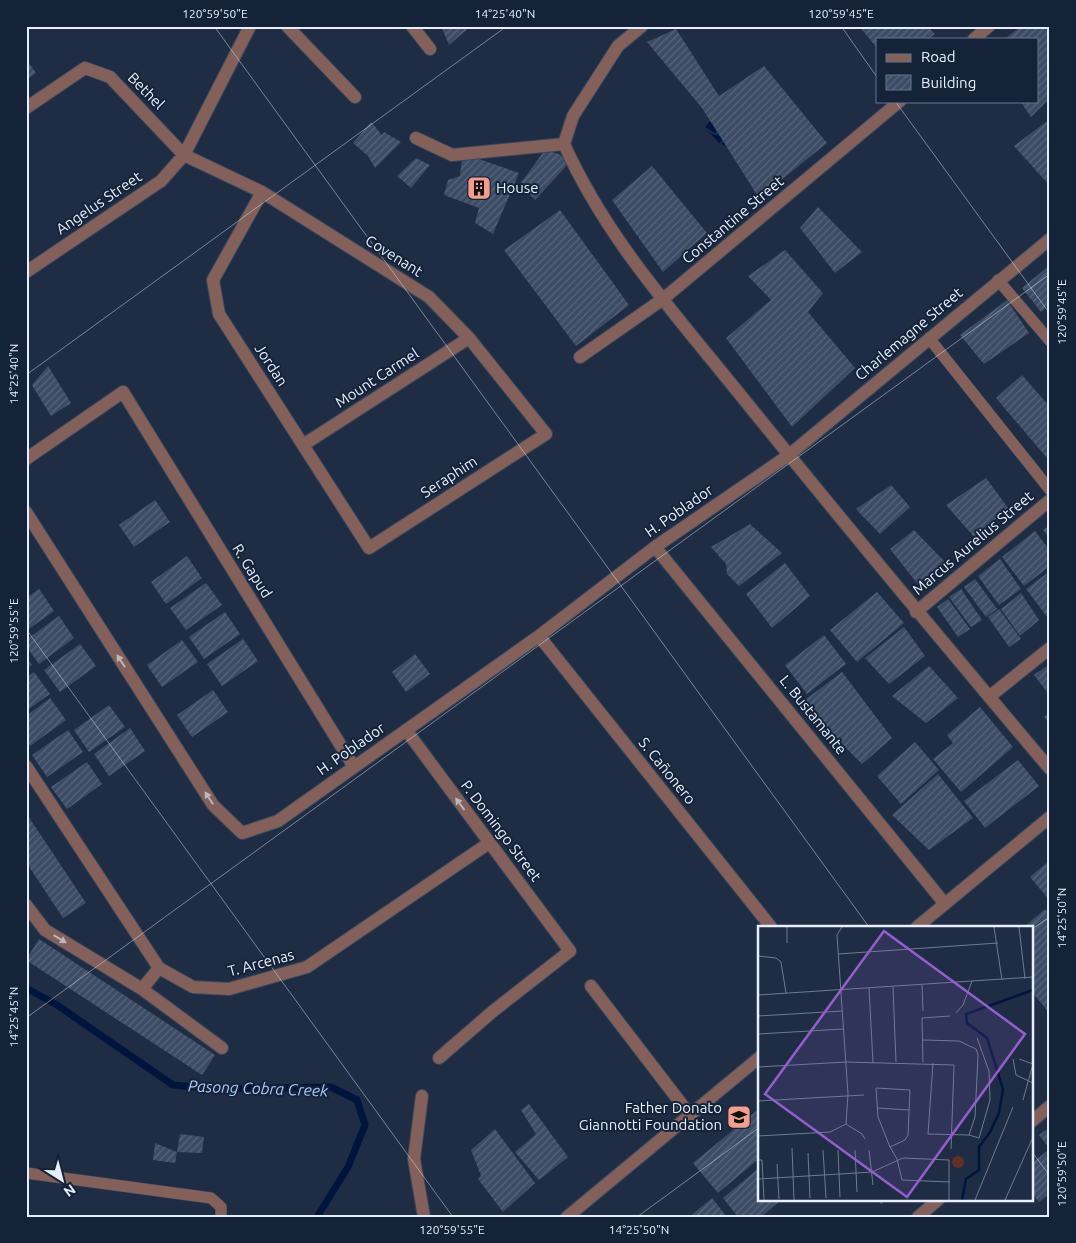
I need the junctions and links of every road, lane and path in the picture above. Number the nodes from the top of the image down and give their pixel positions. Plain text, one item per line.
1 (250, 26) edge
2 (287, 26) edge
3 (412, 26) edge
4 (642, 26) edge
5 (989, 26) edge
6 (975, 38) edge
7 (430, 48) dead end
8 (356, 98) dead end
9 (899, 102) edge
10 (26, 108) edge
11 (416, 138) dead end
12 (564, 144) junction
13 (184, 155) junction
14 (262, 192) junction
15 (1050, 239) edge
16 (26, 272) edge
17 (998, 280) junction
18 (664, 299) junction
19 (469, 338) junction
20 (929, 338) junction
21 (1050, 341) edge
22 (580, 356) dead end
23 (546, 434) joint
24 (303, 445) junction
25 (789, 455) junction
26 (26, 460) edge
27 (1050, 490) edge
28 (1050, 500) edge
29 (26, 512) edge
30 (655, 547) junction
31 (369, 548) joint
32 (916, 612) junction
33 (538, 636) junction
34 (1050, 648) edge
35 (989, 697) junction
36 (406, 730) junction
37 (26, 766) edge
38 (354, 767) junction
39 (1050, 769) edge
40 (1050, 816) edge
41 (489, 843) junction
42 (945, 904) junction
43 (26, 905) edge
44 (770, 926) edge
45 (918, 926) edge
46 (159, 968) junction
47 (591, 986) dead end
48 (142, 989) junction
49 (222, 1048) dead end
50 (439, 1058) dead end
51 (758, 1059) edge
52 (422, 1096) dead end
53 (1050, 1106) edge
54 (690, 1115) junction
55 (1034, 1119) edge
56 (26, 1173) edge
57 (938, 1200) edge
58 (221, 1217) edge
59 (424, 1217) edge
60 (567, 1217) edge
61 (918, 1217) edge

1 - 13 street, Angelus Street
2 - 8 street
3 - 7 street
4 - 12 street
5 - 6 street
9 - 18 street, Constantine Street
10 - 13 street, Bethel
11 - 12 street
12 - 18 street
13 - 14 street, Covenant
13 - 16 street, Angelus Street
14 - 19 street, Covenant
14 - 24 street, Jordan
15 - 17 street, Charlemagne Street
17 - 20 street, Charlemagne Street
17 - 21 lane
18 - 22 street, Constantine Street
18 - 25 street
19 - 23 street, Covenant
19 - 24 street, Mount Carmel
20 - 25 street, Charlemagne Street
20 - 27 lane
23 - 31 street, Seraphim
24 - 31 street, Jordan
25 - 30 street, H. Poblador
25 - 32 street
26 - 38 street, R. Gapud
28 - 32 street, Marcus Aurelius Street
38 -> 29 street, H. Poblador
30 - 33 street, H. Poblador
30 - 42 street, L. Bustamante
32 - 35 street
33 - 36 street, H. Poblador
33 - 44 street, S. Cañonero
34 - 35 street
35 - 39 street
36 - 38 street, H. Poblador
41 -> 36 street, P. Domingo Street
37 - 46 street, T. Arcenas
40 - 42 street
41 - 46 street, T. Arcenas
41 - 50 street, P. Domingo Street
42 - 45 street
43 -> 48 street
46 - 48 street
47 - 54 street
48 - 49 street
51 - 54 street
52 - 59 street
53 - 55 street
54 - 60 street
56 - 58 lane
57 - 61 street

